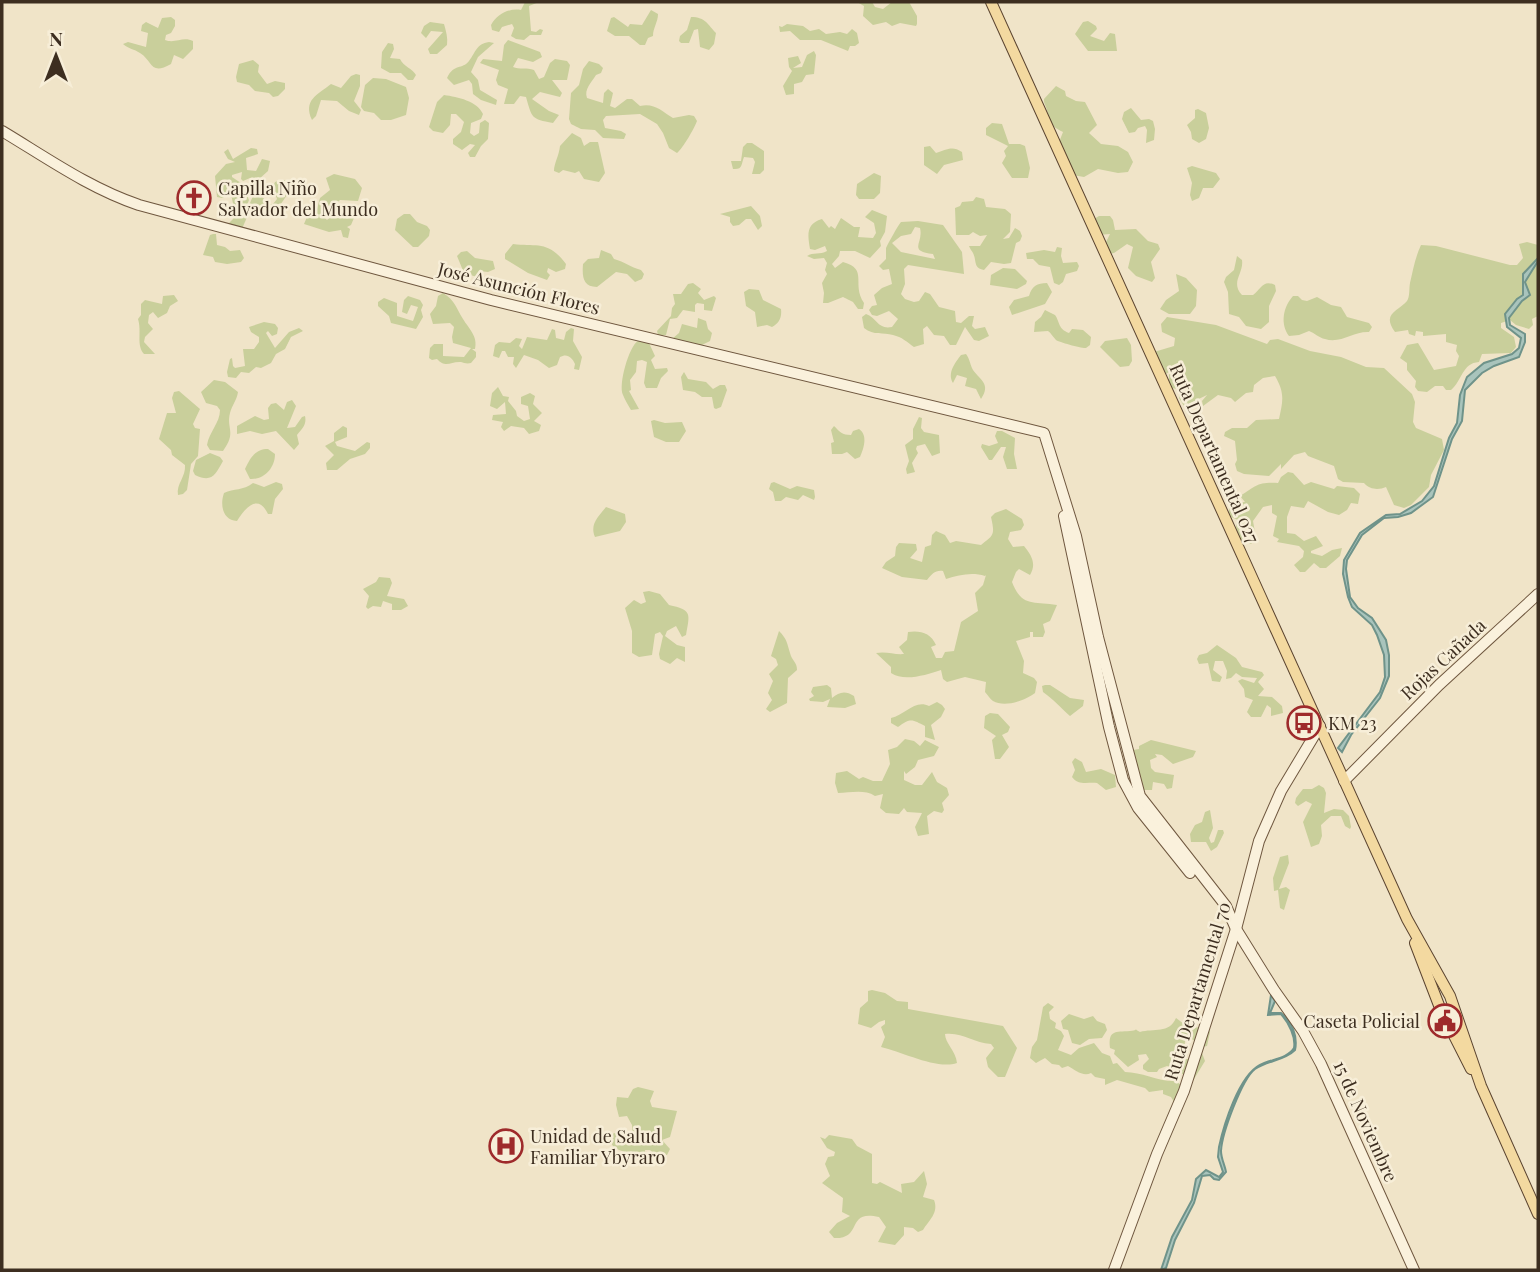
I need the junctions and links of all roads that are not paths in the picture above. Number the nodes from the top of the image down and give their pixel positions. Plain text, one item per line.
1 (992, 2) edge
2 (2, 131) edge
3 (1040, 432) joint
4 (1538, 594) edge
5 (1320, 726) junction
6 (1344, 781) junction
7 (1234, 924) junction
8 (1538, 1214) edge
9 (1114, 1270) edge
10 (1414, 1270) edge

1 - 5 main road, Ruta Departamental 027
2 - 3 street, José Asunción Flores
3 - 7 street, 15 de Noviembre
4 - 6 street, Rojas Cañada
5 - 6 main road, Ruta Departamental 027
5 - 7 street, Ruta Departamental 70
6 - 8 main road, Ruta Departamental 027
7 - 9 street, Ruta Departamental 70
7 - 10 street, 15 de Noviembre

